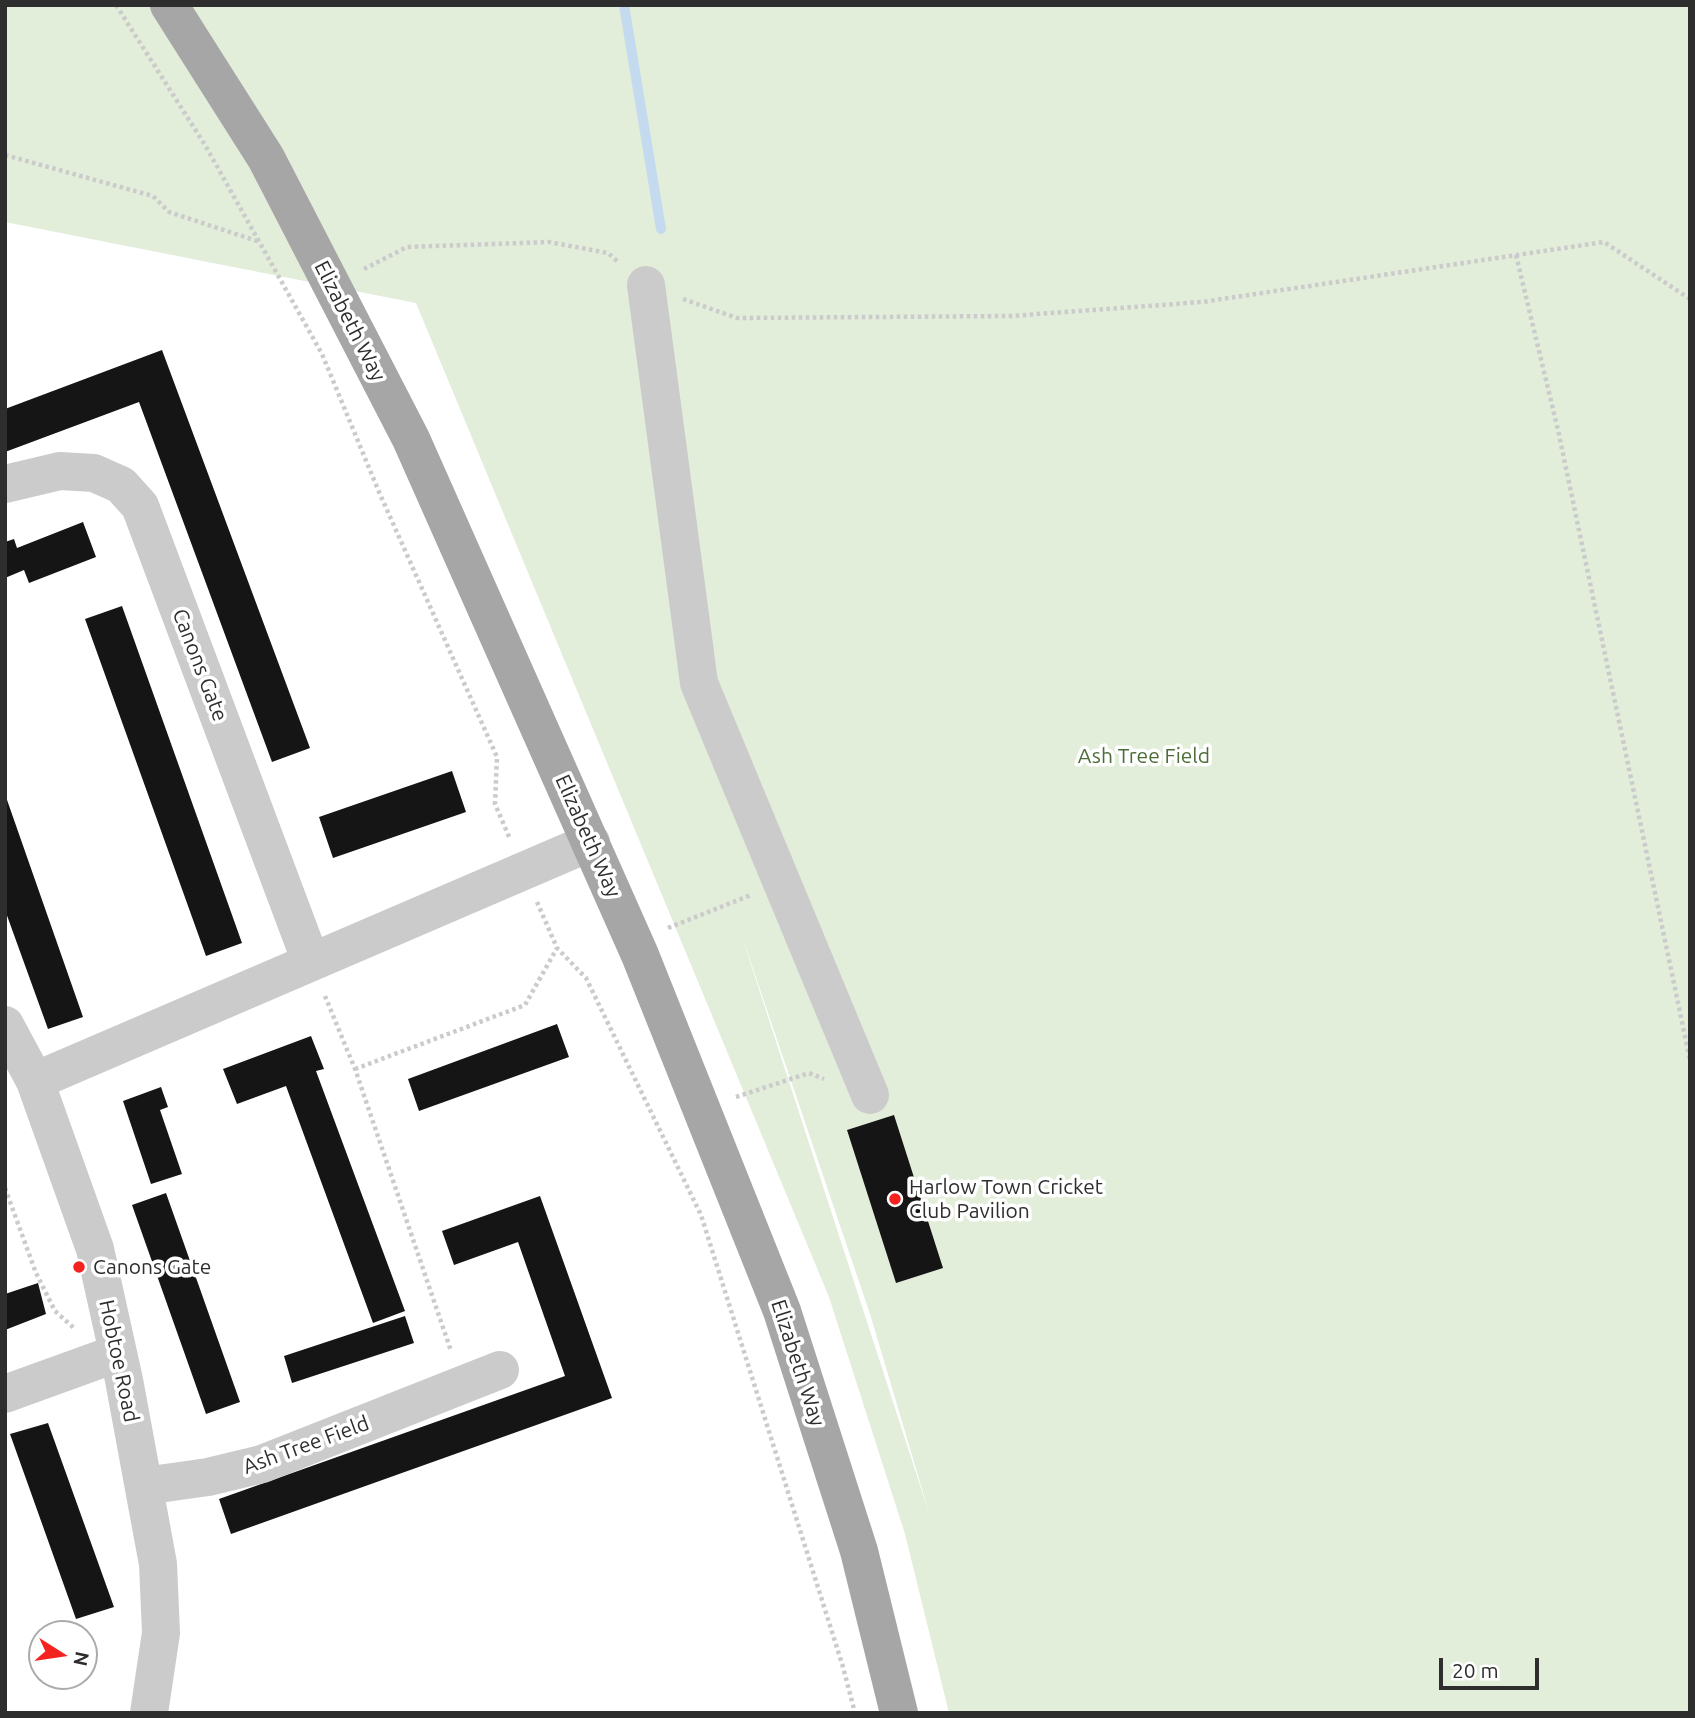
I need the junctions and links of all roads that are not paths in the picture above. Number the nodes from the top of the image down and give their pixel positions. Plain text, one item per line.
1 (169, 5) edge
2 (646, 285) road end
3 (5, 484) edge
4 (591, 842) junction
5 (311, 962) junction
6 (5, 1025) edge
7 (35, 1081) junction
8 (870, 1095) dead end
9 (112, 1356) junction
10 (500, 1370) dead end
11 (5, 1394) edge
12 (144, 1486) junction
13 (149, 1713) edge
14 (899, 1713) edge

1 - 4 main road, Elizabeth Way
2 - 8 street
3 - 5 street, Canons Gate
4 - 5 street
4 - 14 main road, Elizabeth Way
5 - 7 street
6 - 7 street, Hobtoe Road
7 - 9 street, Hobtoe Road
9 - 11 street
9 - 12 street, Hobtoe Road
10 - 12 street, Ash Tree Field
12 - 13 street, Hobtoe Road

